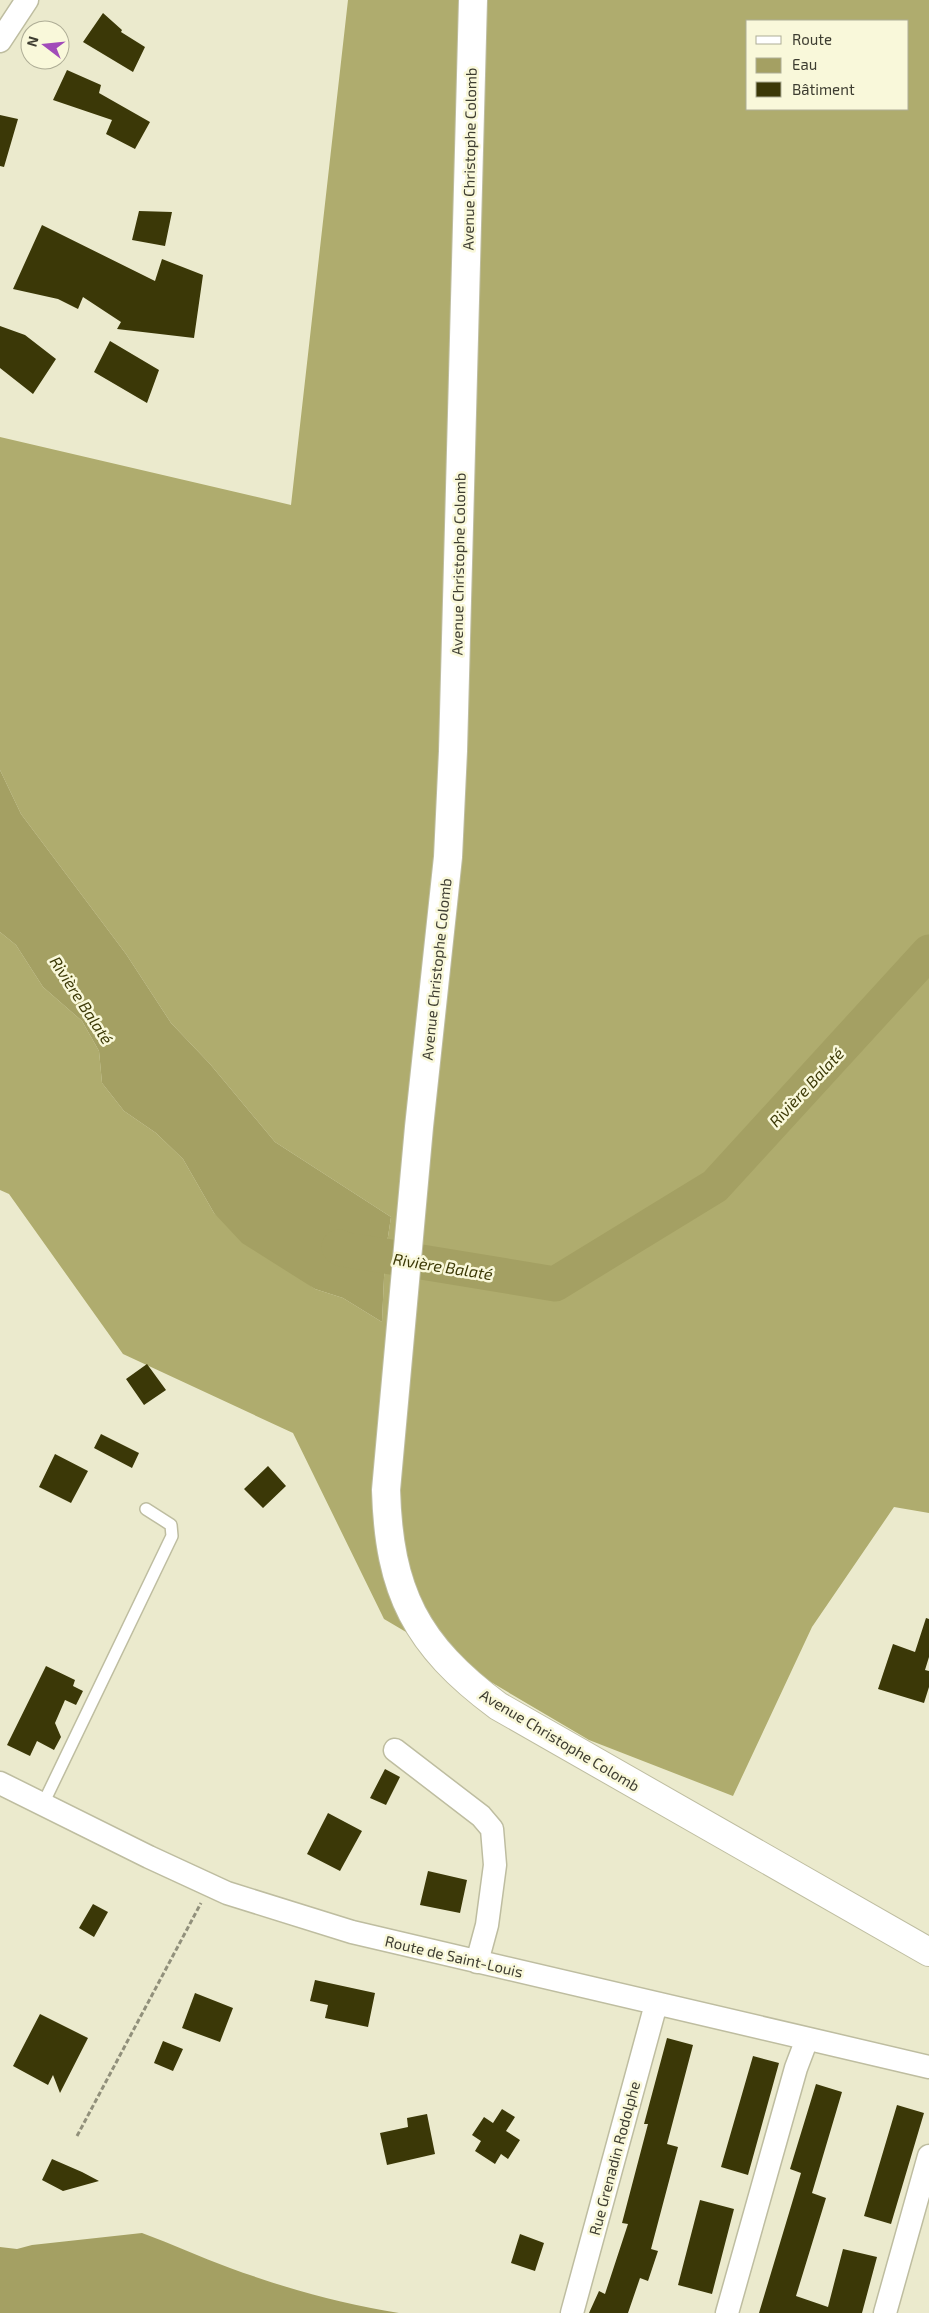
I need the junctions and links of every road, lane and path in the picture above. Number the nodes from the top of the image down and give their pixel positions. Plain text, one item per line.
1 (27, 0) edge
2 (473, 0) edge
3 (0, 42) edge
4 (146, 1509) dead end
5 (395, 1750) dead end
6 (0, 1783) edge
7 (43, 1804) junction
8 (211, 1885) junction
9 (929, 1952) edge
10 (477, 1962) junction
11 (656, 2004) junction
12 (807, 2039) junction
13 (929, 2067) edge
14 (77, 2136) dead end
15 (929, 2156) edge
16 (572, 2313) edge
17 (727, 2313) edge
18 (885, 2313) edge

1 - 3 street
2 - 9 street, Avenue Christophe Colomb
4 - 7 lane
5 - 10 street
6 - 7 street, Route de Saint-Louis
7 - 8 street, Route de Saint-Louis
8 - 10 street, Route de Saint-Louis
8 - 14 path
10 - 11 street, Route de Saint-Louis
11 - 12 street, Route de Saint-Louis
11 - 16 street, Rue Grenadin Rodolphe
12 - 13 street, Route de Saint-Louis
12 - 17 street
15 - 18 street

